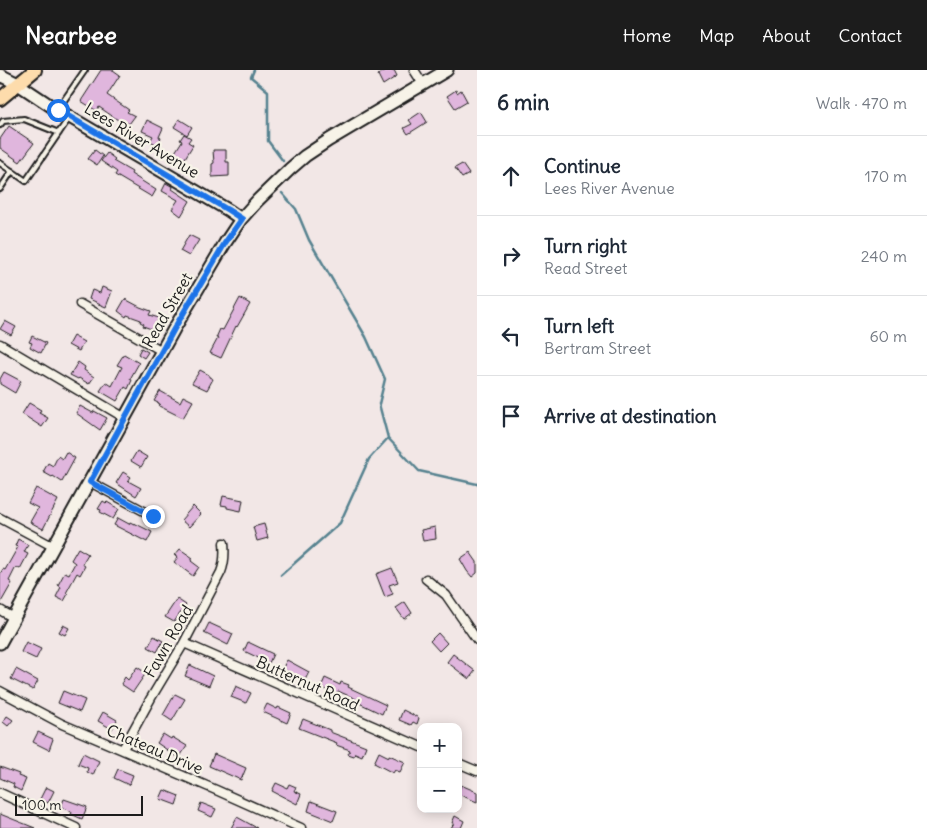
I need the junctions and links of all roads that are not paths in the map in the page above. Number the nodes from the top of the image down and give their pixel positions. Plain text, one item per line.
1 (35, 70) edge
2 (85, 70) edge
3 (414, 70) edge
4 (447, 70) edge
5 (0, 75) edge
6 (18, 84) junction
7 (423, 84) junction
8 (0, 99) edge
9 (58, 110) junction
10 (70, 116) junction
11 (0, 124) edge
12 (59, 133) junction
13 (0, 163) edge
14 (12, 171) junction
15 (0, 189) edge
16 (242, 219) junction
17 (80, 304) dead end
18 (0, 344) edge
19 (162, 351) junction
20 (125, 418) junction
21 (90, 482) junction
22 (153, 516) dead end
23 (0, 518) edge
24 (224, 543) dead end
25 (54, 547) junction
26 (426, 579) dead end
27 (0, 610) edge
28 (14, 618) junction
29 (477, 640) edge
30 (0, 643) edge
31 (184, 643) junction
32 (0, 691) edge
33 (417, 745) edge
34 (123, 750) junction
35 (462, 765) edge
36 (477, 771) edge
37 (0, 793) edge
38 (76, 828) edge
39 (301, 828) edge

1 - 6 main road
2 - 9 lane
3 - 7 street
4 - 7 main road, Read Street
5 - 6 main road, Lees River Avenue
6 - 8 main road
6 - 9 main road, Lees River Avenue
7 - 16 main road, Read Street
9 - 10 main road, Lees River Avenue
10 - 12 lane
10 - 16 main road, Lees River Avenue
11 - 12 lane
12 - 14 lane
13 - 14 lane
14 - 15 lane
16 - 19 main road, Read Street
17 - 19 street
18 - 20 street
19 - 20 main road, Read Street
20 - 21 main road, Read Street
21 - 22 street
21 - 25 main road, Read Street
23 - 25 street
24 - 31 street, Fawn Road
25 - 28 main road, Read Street
26 - 29 street
27 - 28 street
28 - 30 main road, Read Street
31 - 33 street, Butternut Road
31 - 34 street, Fawn Road
32 - 34 street, Chateau Drive
34 - 39 street, Chateau Drive
35 - 36 street
37 - 38 street

